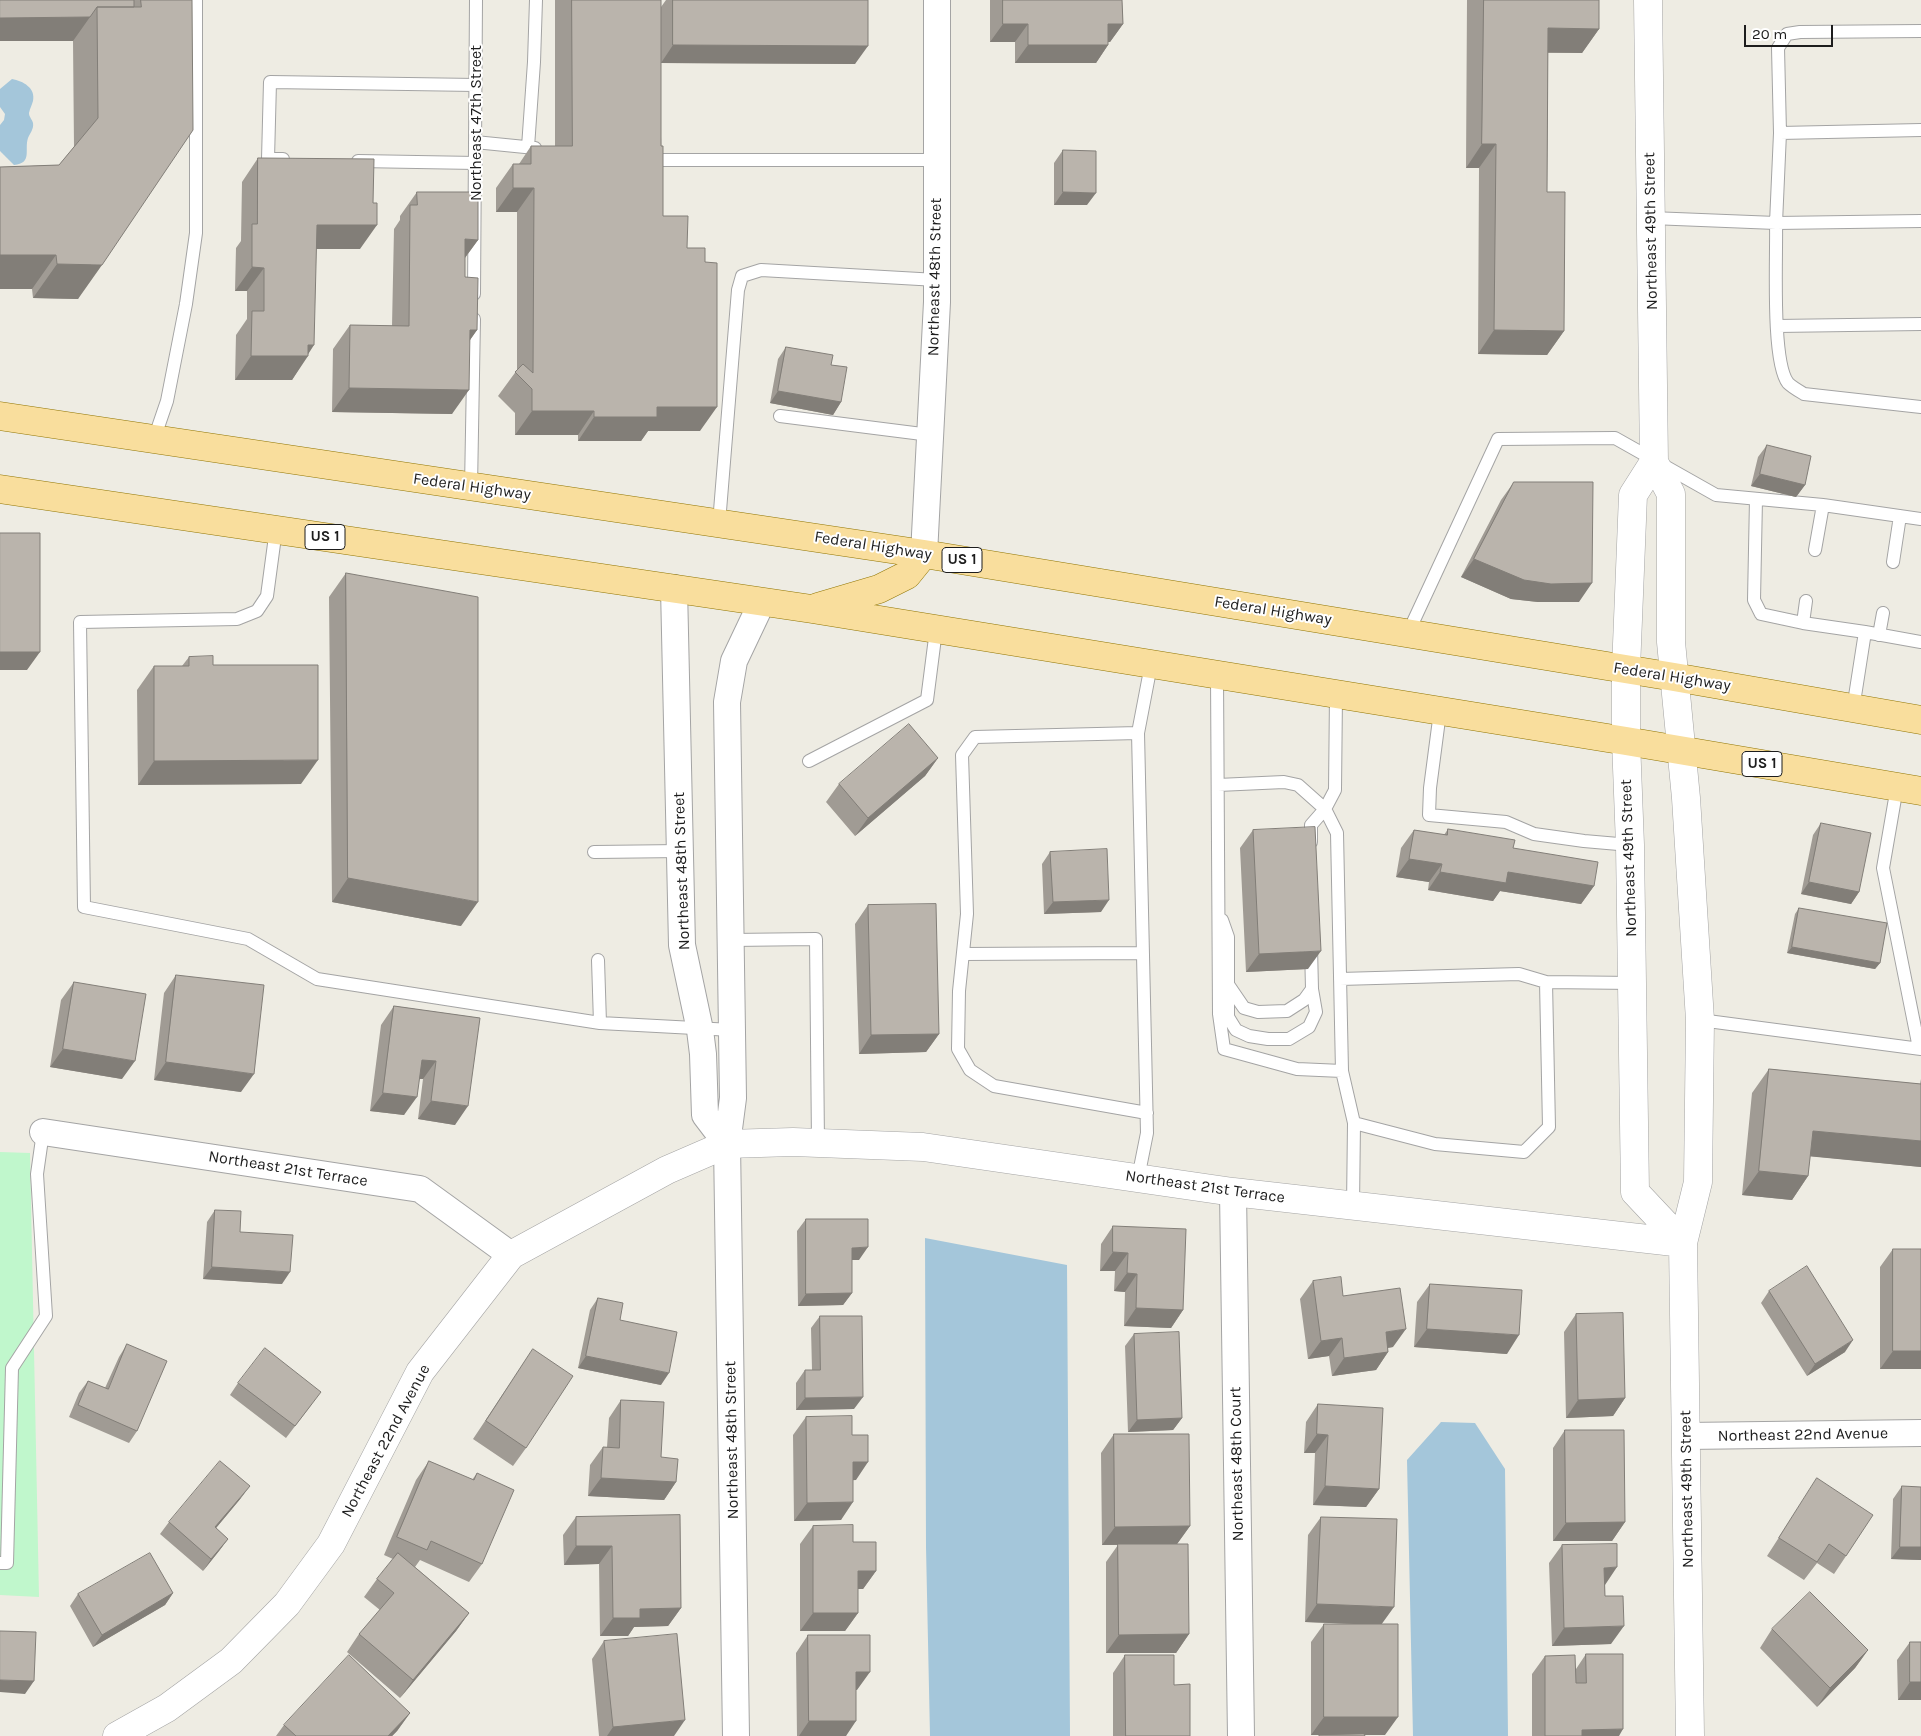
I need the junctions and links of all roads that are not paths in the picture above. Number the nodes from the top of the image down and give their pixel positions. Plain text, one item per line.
1 (196, 0) edge
2 (476, 0) edge
3 (536, 0) edge
4 (938, 0) edge
5 (1648, 0) edge
6 (1921, 31) edge
7 (476, 85) junction
8 (1921, 130) edge
9 (1780, 132) junction
10 (476, 142) junction
11 (528, 147) junction
12 (546, 149) edge
13 (298, 160) edge
14 (347, 160) edge
15 (644, 160) edge
16 (937, 160) junction
17 (476, 163) junction
18 (1651, 218) junction
19 (1921, 221) edge
20 (1776, 223) junction
21 (937, 280) junction
22 (1921, 324) edge
23 (1777, 326) junction
24 (1921, 407) edge
25 (0, 416) edge
26 (780, 416) dead end
27 (930, 434) junction
28 (154, 439) junction
29 (1654, 462) junction
30 (472, 487) junction
31 (0, 489) edge
32 (1756, 499) junction
33 (1823, 504) junction
34 (1900, 516) junction
35 (1921, 519) edge
36 (719, 523) junction
37 (276, 529) junction
38 (1815, 550) dead end
39 (924, 554) junction
40 (1893, 562) dead end
41 (674, 588) junction
42 (1806, 601) dead end
43 (762, 602) junction
44 (812, 609) junction
45 (1883, 613) dead end
46 (1803, 623) junction
47 (936, 630) junction
48 (1865, 632) junction
49 (1408, 633) junction
50 (1879, 635) junction
51 (1921, 642) edge
52 (1151, 665) junction
53 (1626, 669) junction
54 (1217, 676) junction
55 (1674, 677) junction
56 (1336, 695) junction
57 (1853, 708) junction
58 (1440, 712) junction
59 (1921, 720) edge
60 (1138, 733) junction
61 (1626, 741) junction
62 (1680, 750) junction
63 (809, 761) dead end
64 (1218, 785) junction
65 (1909, 789) edge
66 (1325, 809) junction
67 (1630, 845) junction
68 (681, 851) junction
69 (1311, 851) edge
70 (594, 852) dead end
71 (1218, 908) junction
72 (1311, 933) edge
73 (731, 940) junction
74 (1144, 953) junction
75 (963, 954) junction
76 (598, 960) dead end
77 (1340, 979) junction
78 (1546, 982) junction
79 (1632, 983) junction
80 (1228, 986) junction
81 (1312, 989) junction
82 (1700, 1020) junction
83 (600, 1023) junction
84 (700, 1030) junction
85 (732, 1030) junction
86 (1920, 1048) edge
87 (1342, 1071) junction
88 (1147, 1112) junction
89 (1354, 1123) junction
90 (43, 1132) joint
91 (818, 1143) junction
92 (727, 1144) junction
93 (1138, 1178) junction
94 (1233, 1192) junction
95 (1353, 1206) junction
96 (1683, 1243) junction
97 (512, 1255) junction
98 (1921, 1434) edge
99 (1686, 1436) junction
100 (0, 1563) edge
101 (117, 1736) edge
102 (736, 1736) edge
103 (1241, 1736) edge
104 (1690, 1736) edge

1 - 28 lane
2 - 7 lane, Northeast 47th Street
3 - 11 lane
4 - 16 street, Northeast 48th Street
5 - 18 street, Northeast 49th Street
6 - 9 lane
7 - 10 lane, Northeast 47th Street
7 - 13 lane
8 - 9 lane
9 - 20 lane
10 - 11 lane
10 - 17 lane, Northeast 47th Street
11 - 12 lane
14 - 17 lane
15 - 16 lane
16 - 21 street, Northeast 48th Street
17 - 30 lane, Northeast 47th Street
18 - 20 lane
18 - 29 street, Northeast 49th Street
19 - 20 lane
20 - 23 lane
21 - 27 street, Northeast 48th Street
21 - 36 lane
22 - 23 lane
23 - 24 lane
25 - 28 main road, Federal Highway / US 1
26 - 27 lane
27 - 39 street, Northeast 48th Street
28 - 30 main road, Federal Highway / US 1
29 - 32 lane
29 - 49 lane
29 - 53 street, Northeast 49th Street
29 - 55 street, Northeast 49th Street
30 - 36 main road, Federal Highway / US 1
31 - 37 main road, US 1
32 - 33 lane
32 - 46 lane
33 - 34 lane
33 - 38 lane
34 - 35 lane
34 - 40 lane
36 - 39 main road, Federal Highway / US 1
37 - 41 main road, US 1
37 - 83 lane
39 - 44 main road
39 - 49 main road, Federal Highway / US 1
41 - 43 main road, US 1
41 - 68 street, Northeast 48th Street
42 - 46 lane
43 - 44 main road, US 1
43 - 73 street, Northeast 48th Street
44 - 47 main road, US 1
45 - 50 lane
46 - 48 lane
47 - 52 main road, US 1
47 - 63 lane
48 - 50 lane
48 - 57 lane
49 - 53 main road, Federal Highway / US 1
50 - 51 lane
52 - 54 main road, US 1
52 - 60 lane
53 - 55 main road, Federal Highway / US 1
53 - 61 street, Northeast 49th Street
54 - 56 main road, US 1
54 - 64 lane
55 - 57 main road, Federal Highway / US 1
55 - 62 street, Northeast 49th Street
56 - 58 main road, US 1
56 - 66 lane
57 - 59 main road, Federal Highway / US 1
58 - 61 main road, US 1
58 - 67 lane
60 - 74 lane
60 - 75 lane
61 - 62 main road, US 1
61 - 67 street, Northeast 49th Street
62 - 65 main road, US 1
62 - 82 street, Northeast 49th Street
64 - 66 lane
64 - 71 lane
65 - 86 lane
66 - 69 lane
66 - 77 lane
67 - 79 street, Northeast 49th Street
68 - 70 lane
68 - 84 street, Northeast 48th Street
71 - 80 lane
71 - 87 lane
72 - 81 lane
73 - 85 street, Northeast 48th Street
73 - 91 lane
74 - 75 lane
74 - 88 lane
75 - 88 lane
76 - 83 lane
77 - 78 lane
77 - 87 lane
78 - 79 lane
78 - 89 lane
79 - 96 street, Northeast 49th Street
80 - 81 lane
80 - 81 lane
82 - 86 lane
82 - 96 street, Northeast 49th Street
83 - 84 lane
84 - 85 lane
84 - 92 street, Northeast 48th Street
85 - 92 street, Northeast 48th Street
87 - 89 lane
88 - 93 lane
89 - 95 lane
90 - 97 street, Northeast 21st Terrace
90 - 100 lane
91 - 92 street, Northeast 21st Terrace
91 - 93 street, Northeast 21st Terrace
92 - 97 street, Northeast 22nd Avenue
92 - 102 street, Northeast 48th Street
93 - 94 street, Northeast 21st Terrace
94 - 95 street, Northeast 21st Terrace
94 - 103 street, Northeast 48th Court
95 - 96 street, Northeast 21st Terrace
96 - 99 street, Northeast 49th Street
97 - 101 street, Northeast 22nd Avenue
98 - 99 street, Northeast 22nd Avenue
99 - 104 street, Northeast 49th Street

